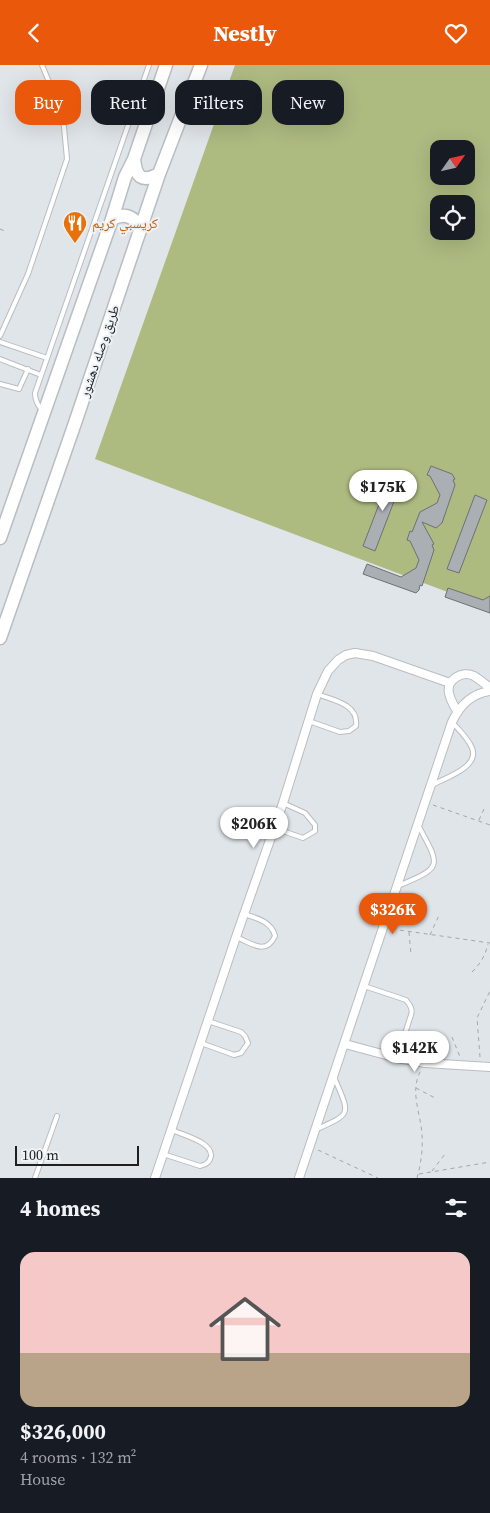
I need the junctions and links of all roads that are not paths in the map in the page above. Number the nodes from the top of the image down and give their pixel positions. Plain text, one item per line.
1 (42, 65) edge
2 (149, 65) edge
3 (166, 65) edge
4 (201, 65) edge
5 (134, 159) junction
6 (159, 174) junction
7 (112, 219) junction
8 (141, 227) junction
9 (0, 336) edge
10 (0, 342) edge
11 (47, 358) junction
12 (0, 359) edge
13 (28, 369) junction
14 (41, 375) junction
15 (0, 384) edge
16 (44, 411) junction
17 (0, 538) edge
18 (0, 638) edge
19 (450, 683) junction
20 (490, 690) edge
21 (317, 694) junction
22 (457, 711) junction
23 (309, 721) junction
24 (452, 722) junction
25 (431, 785) junction
26 (283, 803) junction
27 (418, 825) junction
28 (274, 828) junction
29 (398, 886) junction
30 (244, 914) junction
31 (236, 937) junction
32 (364, 986) junction
33 (208, 1021) junction
34 (201, 1043) junction
35 (345, 1044) junction
36 (397, 1058) junction
37 (488, 1068) edge
38 (334, 1076) junction
39 (57, 1115) dead end
40 (171, 1130) junction
41 (315, 1130) junction
42 (163, 1154) junction
43 (300, 1177) edge
44 (35, 1178) edge
45 (155, 1178) edge

1 - 9 lane
2 - 11 lane
3 - 5 main road
4 - 6 main road, طريق وصله دهشور
5 - 6 main road
5 - 7 main road
6 - 8 main road, طريق وصله دهشور
7 - 8 main road
7 - 16 main road
8 - 18 main road, طريق وصله دهشور
10 - 11 lane
11 - 14 lane
12 - 13 lane
13 - 14 lane
13 - 15 lane
14 - 16 lane
16 - 17 main road
19 - 20 street
19 - 21 street
19 - 22 street
20 - 22 street
21 - 23 street
21 - 23 lane
22 - 24 street
23 - 26 street
24 - 25 street
24 - 25 lane
25 - 27 street
26 - 28 street
26 - 28 lane
27 - 29 street
27 - 29 lane
28 - 30 street
29 - 32 street
30 - 31 street
30 - 31 lane
31 - 33 street
32 - 35 street
32 - 36 lane
33 - 34 street
33 - 34 lane
34 - 40 street
35 - 36 street
35 - 38 street
36 - 37 street
38 - 41 street
38 - 41 lane
39 - 44 lane
40 - 42 street
40 - 42 lane
41 - 43 street
42 - 45 street

